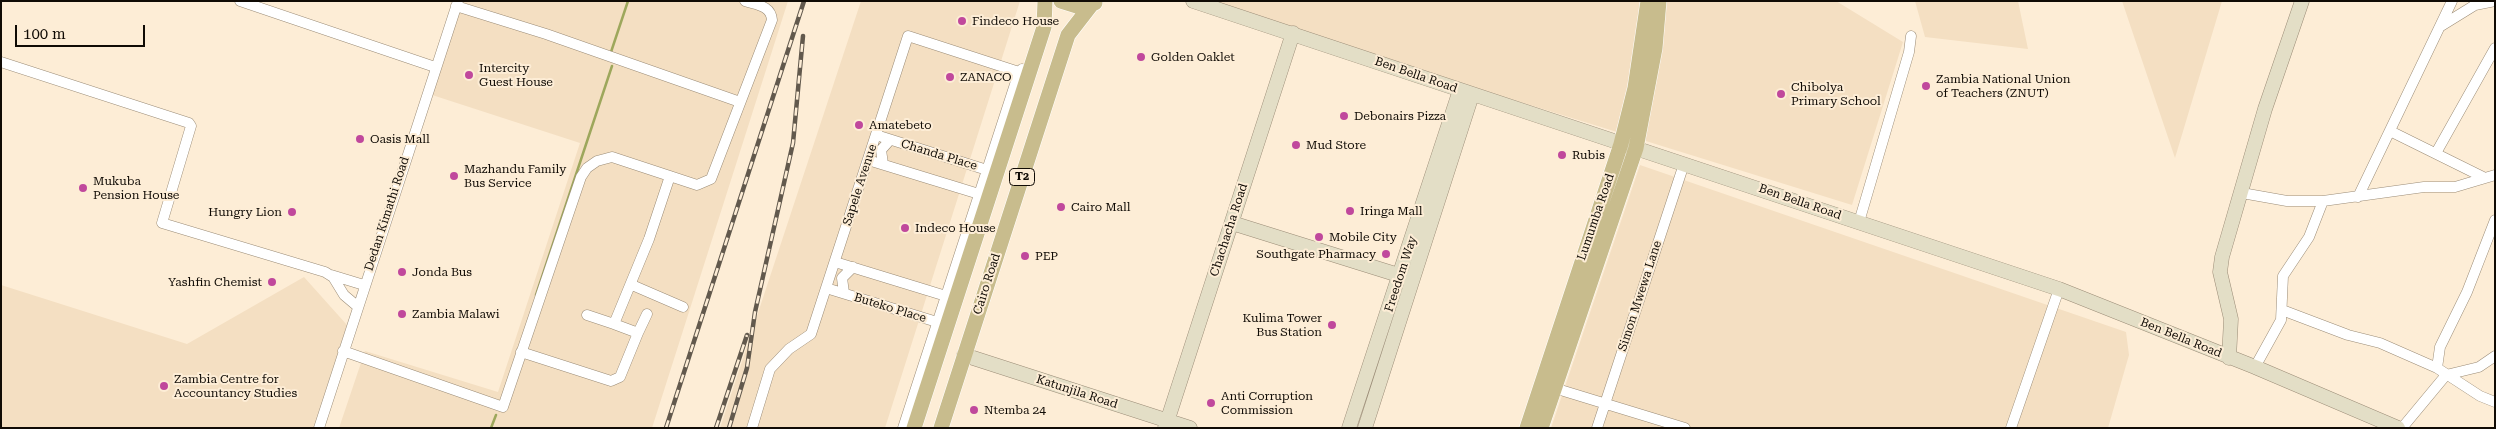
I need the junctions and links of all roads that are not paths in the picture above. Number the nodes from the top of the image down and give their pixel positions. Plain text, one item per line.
1 (240, 1) edge
2 (745, 1) edge
3 (1045, 1) edge
4 (1061, 1) edge
5 (1193, 1) edge
6 (1648, 1) edge
7 (1659, 1) edge
8 (2302, 1) edge
9 (2452, 1) edge
10 (2495, 2) edge
11 (1095, 3) edge
12 (457, 4) edge
13 (2441, 26) junction
14 (1292, 33) junction
15 (1911, 36) dead end
16 (2495, 48) edge
17 (1034, 58) junction
18 (1, 62) edge
19 (435, 67) junction
20 (1019, 72) junction
21 (1466, 92) junction
22 (740, 102) junction
23 (2390, 131) junction
24 (1005, 132) junction
25 (876, 135) junction
26 (890, 140) junction
27 (1628, 146) junction
28 (2436, 154) junction
29 (868, 160) junction
30 (883, 164) junction
31 (1684, 164) junction
32 (993, 168) junction
33 (1023, 175) junction
34 (2495, 175) edge
35 (670, 176) junction
36 (2483, 177) junction
37 (985, 192) junction
38 (2242, 193) junction
39 (1016, 197) junction
40 (2358, 197) junction
41 (2323, 202) junction
42 (2495, 220) edge
43 (1859, 222) junction
44 (1232, 223) junction
45 (835, 262) junction
46 (961, 266) junction
47 (853, 267) junction
48 (330, 275) junction
49 (1407, 278) junction
50 (364, 285) junction
51 (632, 285) junction
52 (826, 288) junction
53 (2059, 289) junction
54 (844, 293) junction
55 (946, 296) junction
56 (357, 306) junction
57 (683, 307) dead end
58 (2282, 310) junction
59 (647, 314) dead end
60 (587, 315) dead end
61 (937, 322) junction
62 (614, 324) junction
63 (638, 333) junction
64 (343, 351) junction
65 (522, 352) junction
66 (964, 355) junction
67 (1374, 356) junction
68 (2495, 356) edge
69 (2229, 358) junction
70 (1388, 360) junction
71 (2256, 367) junction
72 (2437, 368) junction
73 (2446, 375) junction
74 (1554, 388) junction
75 (2495, 402) edge
76 (1604, 403) junction
77 (1167, 424) edge
78 (319, 428) edge
79 (752, 428) edge
80 (903, 428) edge
81 (914, 428) edge
82 (941, 428) edge
83 (1190, 428) edge
84 (1350, 428) edge
85 (1365, 428) edge
86 (1527, 428) edge
87 (1541, 428) edge
88 (1596, 428) edge
89 (1685, 428) edge
90 (2011, 428) edge
91 (2400, 428) edge

1 - 19 street
2 - 22 street
3 - 17 main road, Cairo Road / T2
4 - 11 main road
5 - 14 main road, Ben Bella Road
6 - 27 main road, Lumumba Road
7 - 27 main road, Lumumba Road
8 - 38 main road
9 - 13 street
10 - 13 street
11 - 33 main road, Cairo Road / T2
12 - 19 street, Dedan Kimathi Road
12 - 22 street
13 - 23 street
14 - 21 main road, Ben Bella Road
14 - 44 main road, Chachacha Road
15 - 43 street
16 - 28 street
17 - 20 street
17 - 24 main road, Cairo Road / T2
18 - 48 street
19 - 50 street, Dedan Kimathi Road
20 - 24 street
20 - 25 street, Sapele Avenue
21 - 27 main road, Ben Bella Road
21 - 49 main road, Freedom Way
22 - 35 street
23 - 28 street
23 - 40 street
24 - 32 main road, Cairo Road / T2
25 - 26 street, Chanda Place
25 - 29 street, Sapele Avenue
26 - 30 street, Chanda Place
26 - 32 street, Chanda Place
27 - 31 main road, Ben Bella Road
27 - 74 main road, Lumumba Road
27 - 86 main road, Lumumba Road
28 - 36 street
29 - 30 street, Chanda Place
29 - 45 street, Sapele Avenue
30 - 37 street, Chanda Place
31 - 43 main road, Ben Bella Road
31 - 76 street, Simon Mwewa Lane
32 - 33 main road
32 - 37 main road, Cairo Road / T2
33 - 39 main road, Cairo Road / T2
34 - 36 street
35 - 51 street
35 - 65 street
36 - 40 street
37 - 39 main road
37 - 46 main road, Cairo Road / T2
38 - 41 street
38 - 69 main road
39 - 66 main road, Cairo Road / T2
40 - 41 street
41 - 58 street
42 - 72 street
43 - 53 main road, Ben Bella Road
44 - 49 main road
44 - 77 main road, Chachacha Road
45 - 47 street
45 - 52 street, Sapele Avenue
46 - 55 street
46 - 81 main road, Cairo Road / T2
47 - 54 street, Buteko Place
47 - 55 street
48 - 50 street
48 - 56 street
49 - 67 main road, Freedom Way
49 - 70 main road, Freedom Way
50 - 56 street, Dedan Kimathi Road
51 - 57 street
51 - 62 street
52 - 54 street, Buteko Place
52 - 79 street, Sapele Avenue
53 - 69 main road, Ben Bella Road
53 - 90 street
54 - 61 street, Buteko Place
55 - 61 street
56 - 64 street, Dedan Kimathi Road
58 - 71 street
58 - 72 street
59 - 63 street
60 - 62 street
61 - 80 street
62 - 63 street
63 - 65 street
64 - 65 street
64 - 78 street, Dedan Kimathi Road
66 - 77 main road, Katunjila Road
66 - 82 main road, Cairo Road / T2
67 - 70 main road
67 - 84 main road, Freedom Way
68 - 73 street
69 - 71 main road, Ben Bella Road
70 - 85 main road, Freedom Way
71 - 91 main road, Ben Bella Road
72 - 73 street
73 - 75 street
73 - 91 street
74 - 76 street
74 - 87 main road, Lumumba Road
76 - 88 street, Simon Mwewa Lane
76 - 89 street
77 - 83 main road, Katunjila Road

